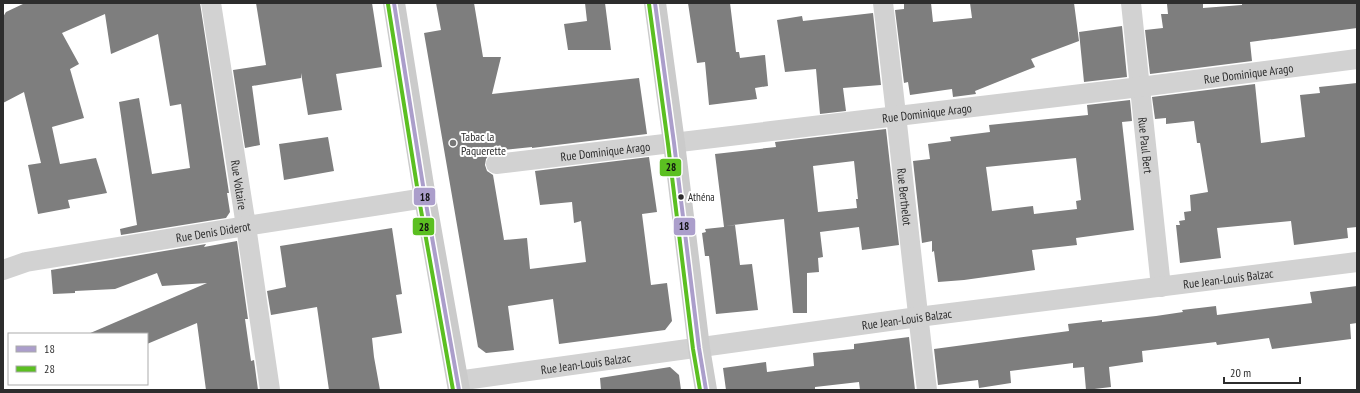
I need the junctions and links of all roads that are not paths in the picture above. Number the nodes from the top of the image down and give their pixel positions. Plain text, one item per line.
1 (211, 3) edge
2 (394, 3) edge
3 (655, 3) edge
4 (883, 3) edge
5 (1131, 3) edge
6 (1357, 59) edge
7 (1140, 87) junction
8 (897, 116) junction
9 (674, 143) junction
10 (496, 164) dead end
11 (425, 198) junction
12 (246, 226) junction
13 (1357, 262) edge
14 (3, 270) edge
15 (1161, 287) junction
16 (918, 317) junction
17 (699, 348) junction
18 (458, 386) edge
19 (270, 390) edge
20 (706, 390) edge
21 (927, 390) edge

1 - 12 street, Rue Voltaire
2 - 11 main road
3 - 9 main road
4 - 8 street, Rue Berthelot
5 - 7 street, Rue Paul Bert
6 - 7 street, Rue Dominique Arago
7 - 8 street, Rue Dominique Arago
7 - 15 street, Rue Paul Bert
8 - 9 street, Rue Dominique Arago
8 - 16 street, Rue Berthelot
9 - 10 street, Rue Dominique Arago
9 - 17 main road
11 - 12 street, Rue Denis Diderot
11 - 18 main road
12 - 14 street, Rue Denis Diderot
12 - 19 street, Rue Voltaire
13 - 15 street, Rue Jean-Louis Balzac
15 - 16 street, Rue Jean-Louis Balzac
16 - 17 street, Rue Jean-Louis Balzac
16 - 21 street, Rue Berthelot
17 - 18 street, Rue Jean-Louis Balzac
17 - 20 main road

